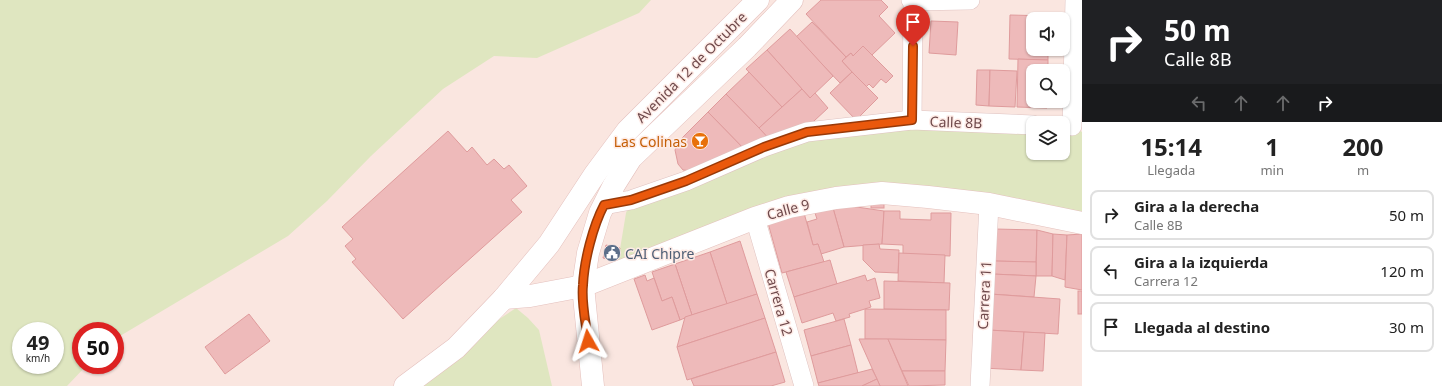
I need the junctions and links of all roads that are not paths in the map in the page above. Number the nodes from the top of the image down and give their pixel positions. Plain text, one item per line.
1 (758, 0) edge
2 (792, 0) edge
3 (970, 0) edge
4 (1075, 0) edge
5 (912, 1) edge
6 (912, 120) junction
7 (1026, 125) edge
8 (1072, 128) edge
9 (989, 204) junction
10 (604, 205) junction
11 (755, 218) junction
12 (1082, 223) edge
13 (582, 286) junction
14 (504, 298) junction
15 (405, 386) edge
16 (593, 386) edge
17 (804, 386) edge
18 (980, 386) edge

1 - 14 main road, Avenida 12 de Octubre
2 - 10 main road, Avenida 12 de Octubre
3 - 5 street
4 - 8 street
5 - 6 street
6 - 7 street, Calle 8B
6 - 10 street, Calle 8B
9 - 11 main road, Calle 9
9 - 12 main road, Calle 9
9 - 18 street, Carrera 11
10 - 13 main road, Avenida 12 de Octubre
11 - 13 main road, Calle 9
11 - 17 street, Carrera 12
13 - 14 main road, Calle 9
13 - 16 main road, Avenida 12 de Octubre
14 - 15 main road, Avenida 12 de Octubre

